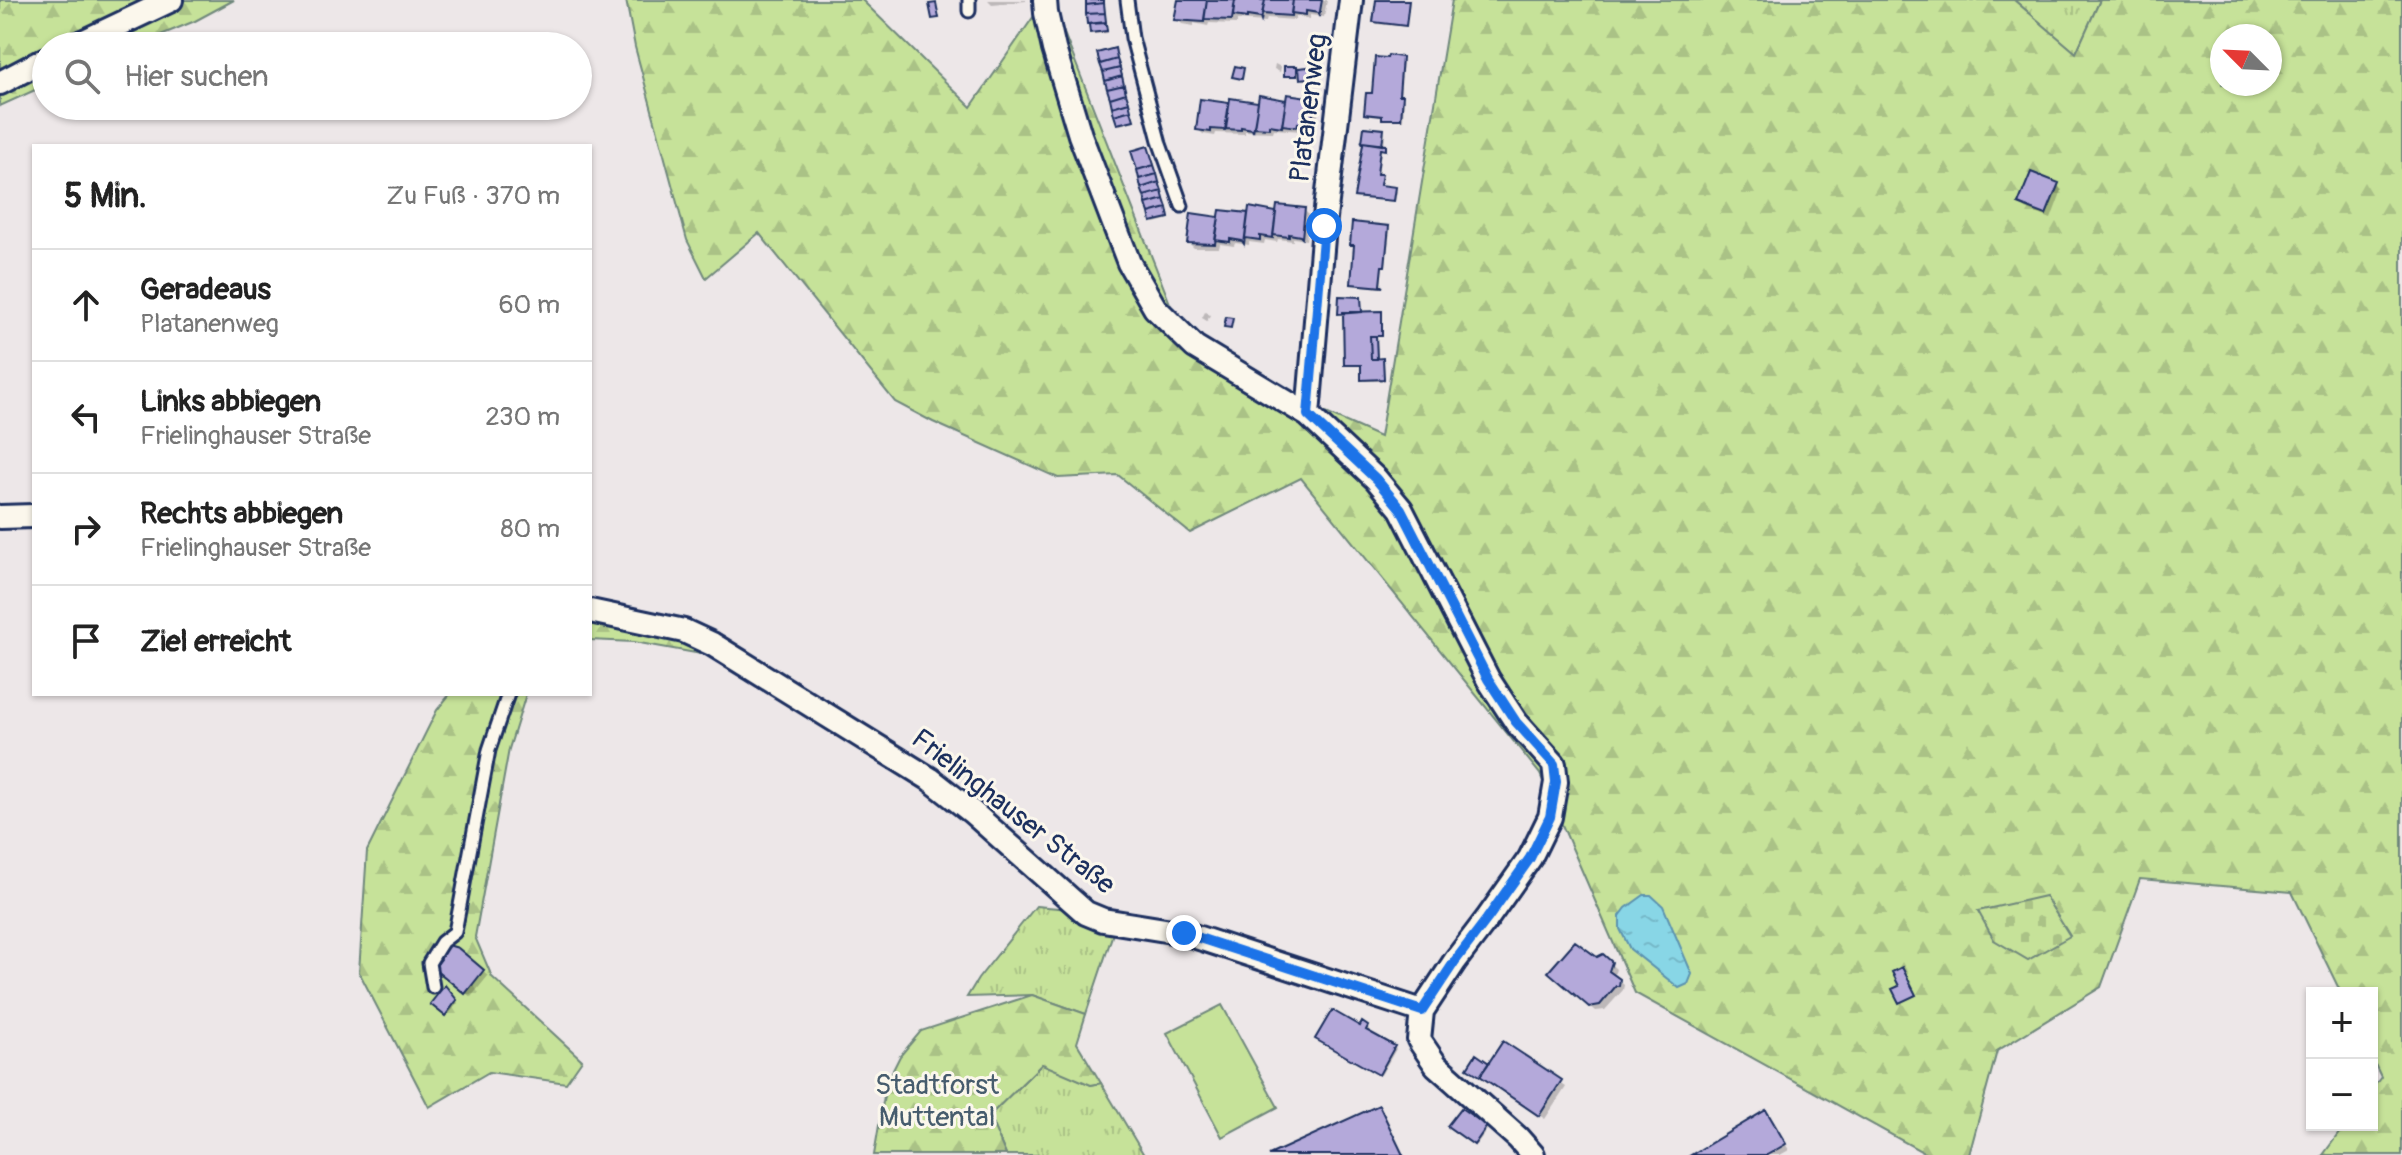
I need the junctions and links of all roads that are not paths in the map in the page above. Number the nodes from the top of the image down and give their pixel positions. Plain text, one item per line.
1 (171, 0) edge
2 (1045, 0) edge
3 (1127, 0) edge
4 (1351, 0) edge
5 (104, 32) edge
6 (32, 66) edge
7 (0, 83) edge
8 (1182, 206) dead end
9 (1308, 415) junction
10 (32, 516) edge
11 (0, 517) edge
12 (592, 611) edge
13 (507, 696) edge
14 (433, 987) dead end
15 (1422, 1011) junction
16 (1533, 1155) edge

1 - 5 street
2 - 9 street
3 - 8 lane
4 - 9 street, Platanenweg
6 - 7 street
9 - 15 street
10 - 11 street
12 - 15 street, Frielinghauser Straße
13 - 14 lane
15 - 16 street

